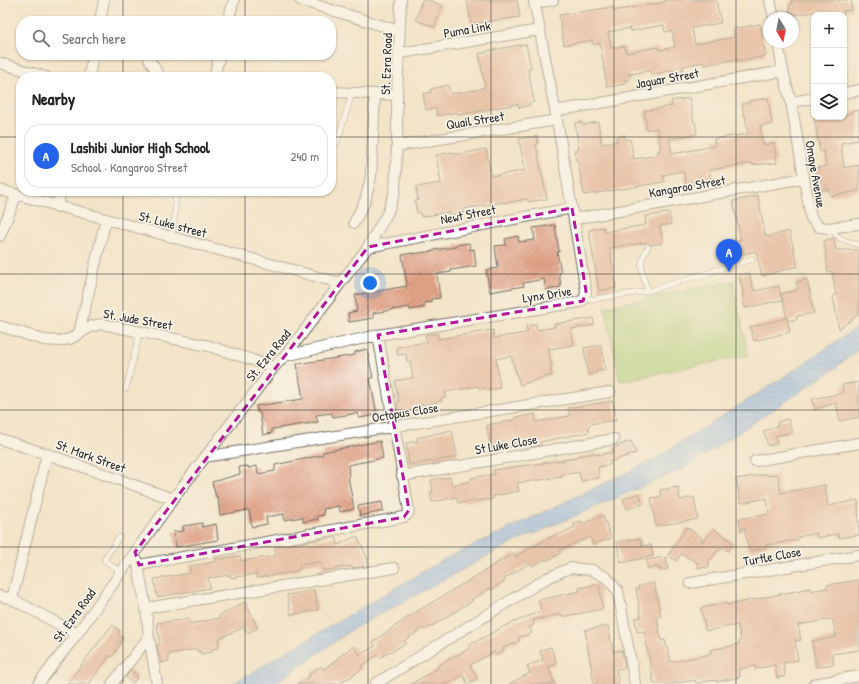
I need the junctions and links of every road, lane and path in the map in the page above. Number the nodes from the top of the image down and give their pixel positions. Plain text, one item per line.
1 (104, 0) edge
2 (234, 0) edge
3 (300, 0) edge
4 (401, 0) edge
5 (553, 0) edge
6 (770, 0) edge
7 (534, 2) edge
8 (773, 12) edge
9 (101, 16) edge
10 (229, 16) edge
11 (539, 30) junction
12 (400, 32) junction
13 (779, 48) edge
14 (400, 54) junction
15 (92, 60) edge
16 (149, 60) edge
17 (219, 60) edge
18 (0, 63) edge
19 (783, 71) junction
20 (30, 72) edge
21 (90, 72) edge
22 (157, 72) edge
23 (215, 72) edge
24 (859, 90) edge
25 (336, 92) edge
26 (847, 92) edge
27 (352, 93) junction
28 (375, 94) junction
29 (397, 95) junction
30 (811, 99) edge
31 (791, 102) junction
32 (556, 116) junction
33 (336, 143) dead end
34 (397, 146) junction
35 (804, 178) junction
36 (0, 190) edge
37 (16, 196) junction
38 (60, 196) edge
39 (176, 196) edge
40 (57, 207) junction
41 (572, 208) junction
42 (106, 219) junction
43 (574, 219) junction
44 (354, 223) dead end
45 (859, 224) edge
46 (829, 228) junction
47 (0, 236) edge
48 (171, 237) junction
49 (859, 245) edge
50 (368, 247) junction
51 (648, 247) dead end
52 (753, 259) dead end
53 (340, 283) junction
54 (648, 291) junction
55 (585, 298) junction
56 (0, 326) edge
57 (140, 331) junction
58 (79, 333) junction
59 (378, 335) junction
60 (285, 356) junction
61 (274, 366) junction
62 (126, 389) dead end
63 (610, 392) dead end
64 (394, 427) junction
65 (0, 439) edge
66 (614, 439) dead end
67 (859, 443) edge
68 (47, 454) junction
69 (204, 457) junction
70 (755, 462) dead end
71 (402, 476) junction
72 (173, 499) junction
73 (119, 537) dead end
74 (135, 552) junction
75 (859, 554) edge
76 (139, 565) junction
77 (394, 568) dead end
78 (121, 572) junction
79 (690, 584) dead end
80 (0, 596) edge
81 (12, 599) junction
82 (146, 608) junction
83 (77, 634) junction
84 (149, 636) junction
85 (859, 676) edge
86 (380, 683) edge
87 (38, 684) edge
88 (112, 684) edge
89 (157, 684) edge
90 (635, 684) edge
91 (814, 684) edge

1 - 9 street
2 - 10 street
3 - 12 street
4 - 12 street, St. Ezra Road
5 - 7 street
6 - 8 street
7 - 11 street, Lynx Drive
11 - 14 street, Puma Link
11 - 32 street, Lynx Drive
12 - 14 street, St. Ezra Road
13 - 19 street, Omaye Avenue
14 - 29 street, St. Ezra Road
15 - 21 street
16 - 22 street
17 - 23 street
18 - 20 street
19 - 31 street, Omaye Avenue
19 - 32 street, Jaguar Street
24 - 26 street
25 - 27 street
27 - 28 street
27 - 33 lane
28 - 29 street
28 - 44 street
29 - 34 street, St. Ezra Road
30 - 31 street
31 - 35 street, Omaye Avenue
32 - 34 street, Quail Street
32 - 41 street, Lynx Drive
34 - 50 street, St. Ezra Road
35 - 43 street, Kangaroo Street
35 - 46 street, Omaye Avenue
36 - 37 street, St. Luke street
37 - 40 street, St. Luke street
37 - 47 street
38 - 40 street
39 - 48 lane
40 - 42 street, St. Luke street
41 - 43 street, Lynx Drive
41 - 50 street, Newt Street
42 - 48 street, St. Luke street
42 - 58 street
43 - 55 street, Lynx Drive
45 - 46 street
46 - 49 lane
48 - 53 street, St. Luke street
50 - 53 street, St. Ezra Road
51 - 54 lane
52 - 54 lane
53 - 60 street, St. Ezra Road
54 - 55 lane
55 - 59 street, Lynx Drive
56 - 58 street, St. Jude Street
57 - 58 street, St. Jude Street
57 - 61 street, St. Jude Street
57 - 62 lane
59 - 60 street, Lynx Drive
59 - 64 street
60 - 61 street, St. Ezra Road
61 - 69 street, St. Ezra Road
63 - 64 street, Octopus Close
64 - 69 street, Octopus Close
64 - 71 street
65 - 68 street, St. Mark Street
66 - 71 street, St Luke Close
67 - 70 street
68 - 72 street, St. Mark Street
68 - 81 street
69 - 72 street, St. Ezra Road
71 - 76 street
72 - 74 street, St. Ezra Road
73 - 78 lane
74 - 76 street
74 - 78 street, St. Ezra Road
75 - 79 street, Turtle Close
76 - 82 street
77 - 82 street
78 - 83 street, St. Ezra Road
80 - 81 street
81 - 83 street
82 - 84 street
83 - 87 street, St. Ezra Road
84 - 88 street
84 - 89 street
85 - 91 street
86 - 90 street

